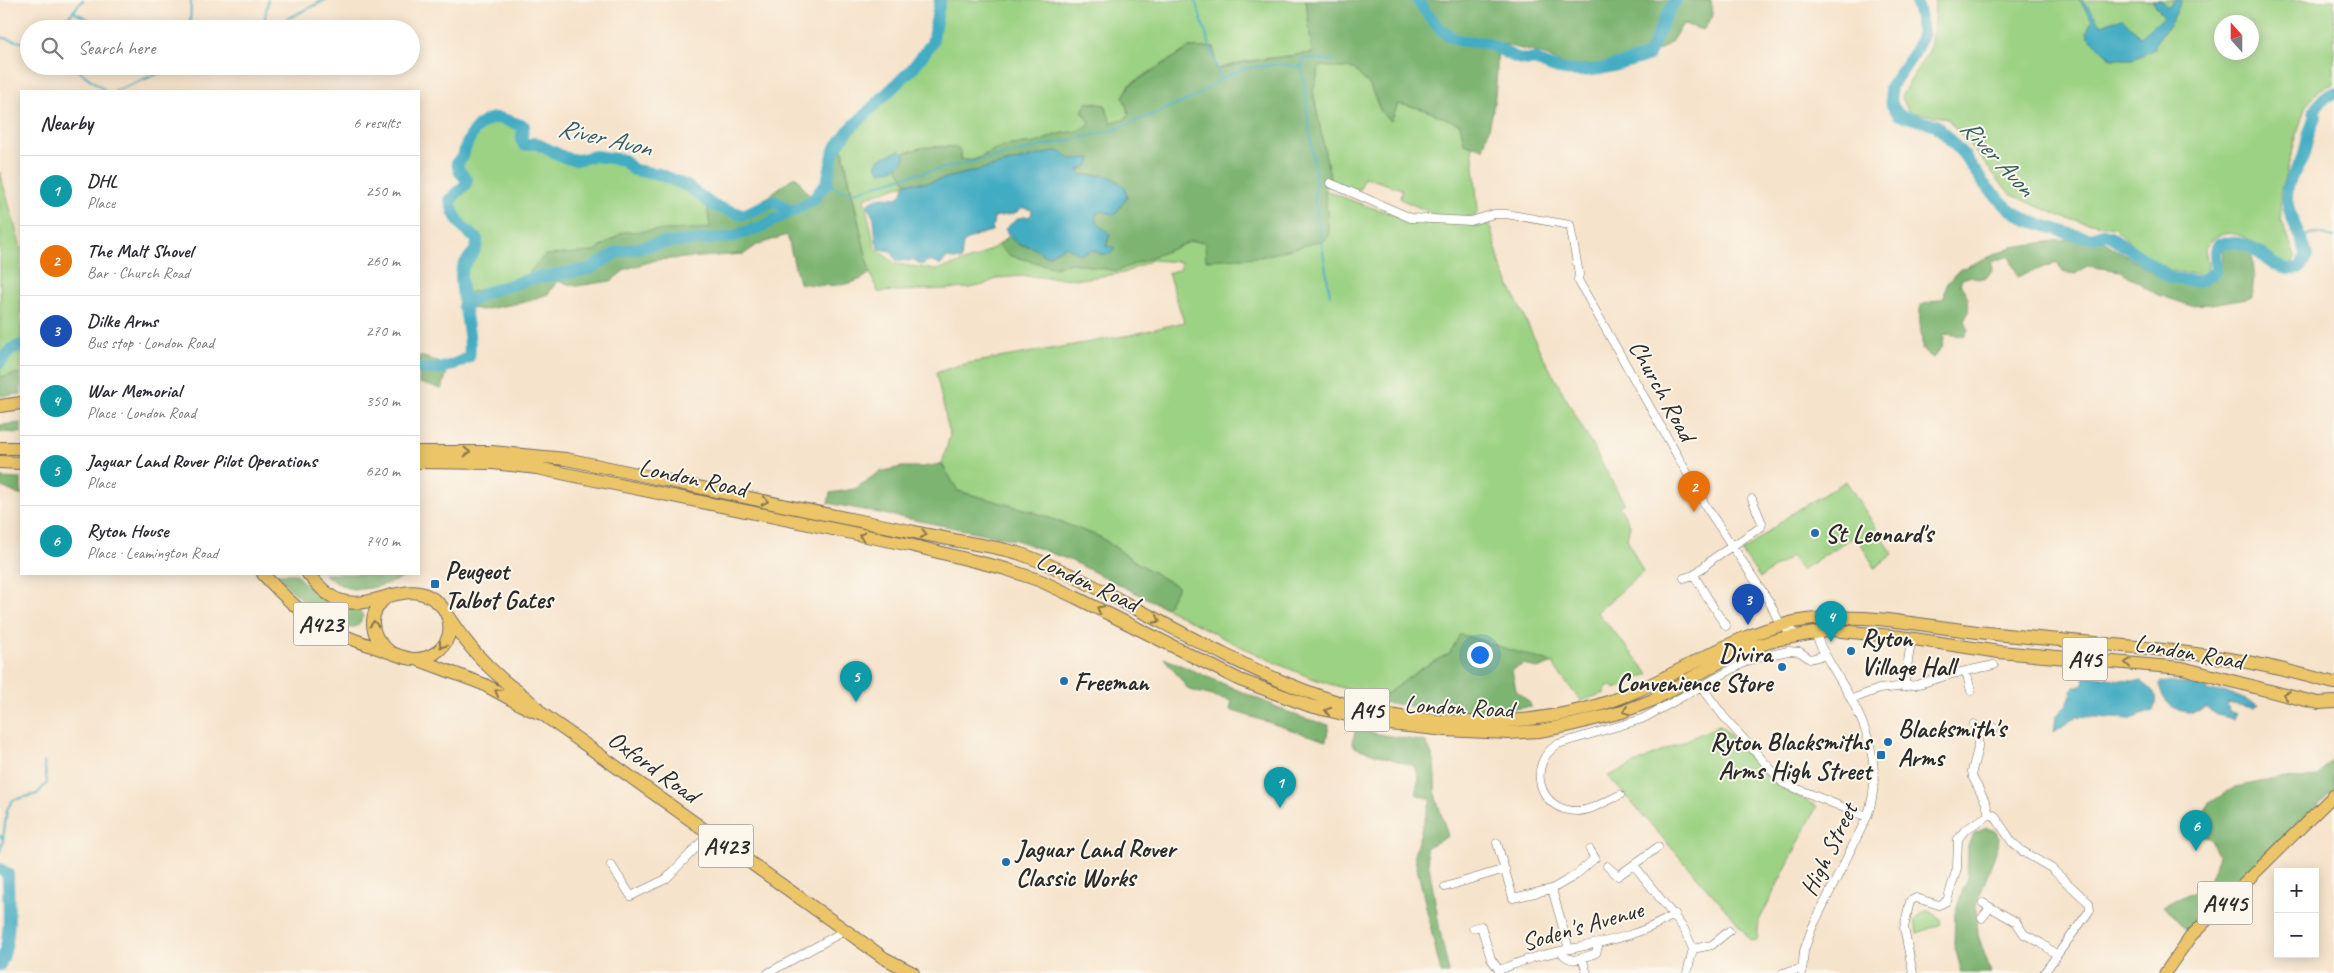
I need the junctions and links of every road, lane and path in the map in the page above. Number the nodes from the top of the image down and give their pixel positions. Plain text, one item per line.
1 (1330, 183) dead end
2 (20, 403) edge
3 (0, 406) edge
4 (0, 448) edge
5 (20, 448) edge
6 (420, 452) edge
7 (0, 462) edge
8 (420, 462) edge
9 (453, 462) junction
10 (20, 463) edge
11 (420, 468) edge
12 (1752, 499) dead end
13 (1732, 546) junction
14 (264, 575) edge
15 (309, 575) edge
16 (1694, 575) junction
17 (1684, 578) dead end
18 (388, 596) junction
19 (447, 615) junction
20 (1726, 626) dead end
21 (1781, 626) junction
22 (1815, 632) junction
23 (1799, 635) junction
24 (1910, 648) dead end
25 (390, 652) junction
26 (1825, 655) junction
27 (416, 659) junction
28 (1994, 665) dead end
29 (1966, 671) junction
30 (2334, 683) edge
31 (1701, 686) junction
32 (1904, 687) junction
33 (1971, 691) dead end
34 (1852, 699) junction
35 (2334, 702) edge
36 (541, 713) junction
37 (1974, 724) dead end
38 (1994, 728) dead end
39 (1977, 733) junction
40 (1620, 795) dead end
41 (2334, 795) edge
42 (1989, 815) junction
43 (1868, 817) junction
44 (709, 834) junction
45 (1497, 843) dead end
46 (1658, 847) dead end
47 (1590, 850) dead end
48 (611, 865) dead end
49 (1634, 865) junction
50 (1607, 866) dead end
51 (1505, 869) junction
52 (1445, 887) dead end
53 (1552, 890) junction
54 (1983, 903) dead end
55 (1990, 908) junction
56 (1675, 914) junction
57 (1982, 918) dead end
58 (1477, 927) dead end
59 (843, 928) junction
60 (1729, 931) dead end
61 (1599, 943) junction
62 (1692, 949) junction
63 (1565, 950) junction
64 (2056, 955) junction
65 (1582, 958) junction
66 (1802, 971) edge
67 (1499, 972) edge
68 (768, 973) edge
69 (913, 973) edge
70 (1587, 973) edge
71 (1687, 973) edge
72 (1783, 973) edge
73 (1913, 973) edge
74 (2044, 973) edge
75 (2165, 973) edge

1 - 13 street, Church Road
2 - 3 highway
4 - 5 highway
6 -> 21 highway, London Road / A45
7 - 10 highway
8 - 9 highway, London Road / A45
9 - 11 highway
23 -> 9 highway, London Road / A45
12 - 13 street
13 - 16 street
13 - 21 street, Church Road
14 - 25 highway, A423
15 - 18 highway, A423
16 - 17 street
16 - 20 street
18 - 19 highway
25 -> 18 highway
19 -> 27 highway
19 - 36 highway, Oxford Road / A423
21 - 23 street
21 - 30 highway, London Road / A45
22 - 23 highway, London Road / A45
22 - 26 street, High Street
35 -> 22 highway, London Road / A45
24 - 32 street
25 - 27 highway
26 - 31 street
26 - 34 street, High Street
36 -> 27 highway, Oxford Road / A423
28 - 29 street
29 - 32 street
29 - 33 street
31 - 40 street
31 - 43 street
32 - 34 street
34 - 43 street, High Street
36 - 44 highway, Oxford Road / A423
37 - 39 street
38 - 39 street
39 - 42 street
41 - 75 main road, A445
42 - 64 street
42 - 73 street
43 - 66 street, High Street
44 - 48 street
44 - 59 highway, Oxford Road / A423
45 - 51 street
46 - 49 street
47 - 53 street
49 - 50 street
49 - 56 street
51 - 52 street
51 - 53 street
53 - 63 street
54 - 55 street
55 - 57 street
55 - 64 street
56 - 61 street, Soden's Avenue
56 - 62 street
58 - 67 street, Soden's Avenue
59 - 68 street
59 - 69 highway, Oxford Road / A423
60 - 62 street
61 - 63 street, Soden's Avenue
61 - 65 street
62 - 71 street
63 - 65 street
63 - 67 street, Soden's Avenue
64 - 74 street
65 - 70 street
66 - 72 street

